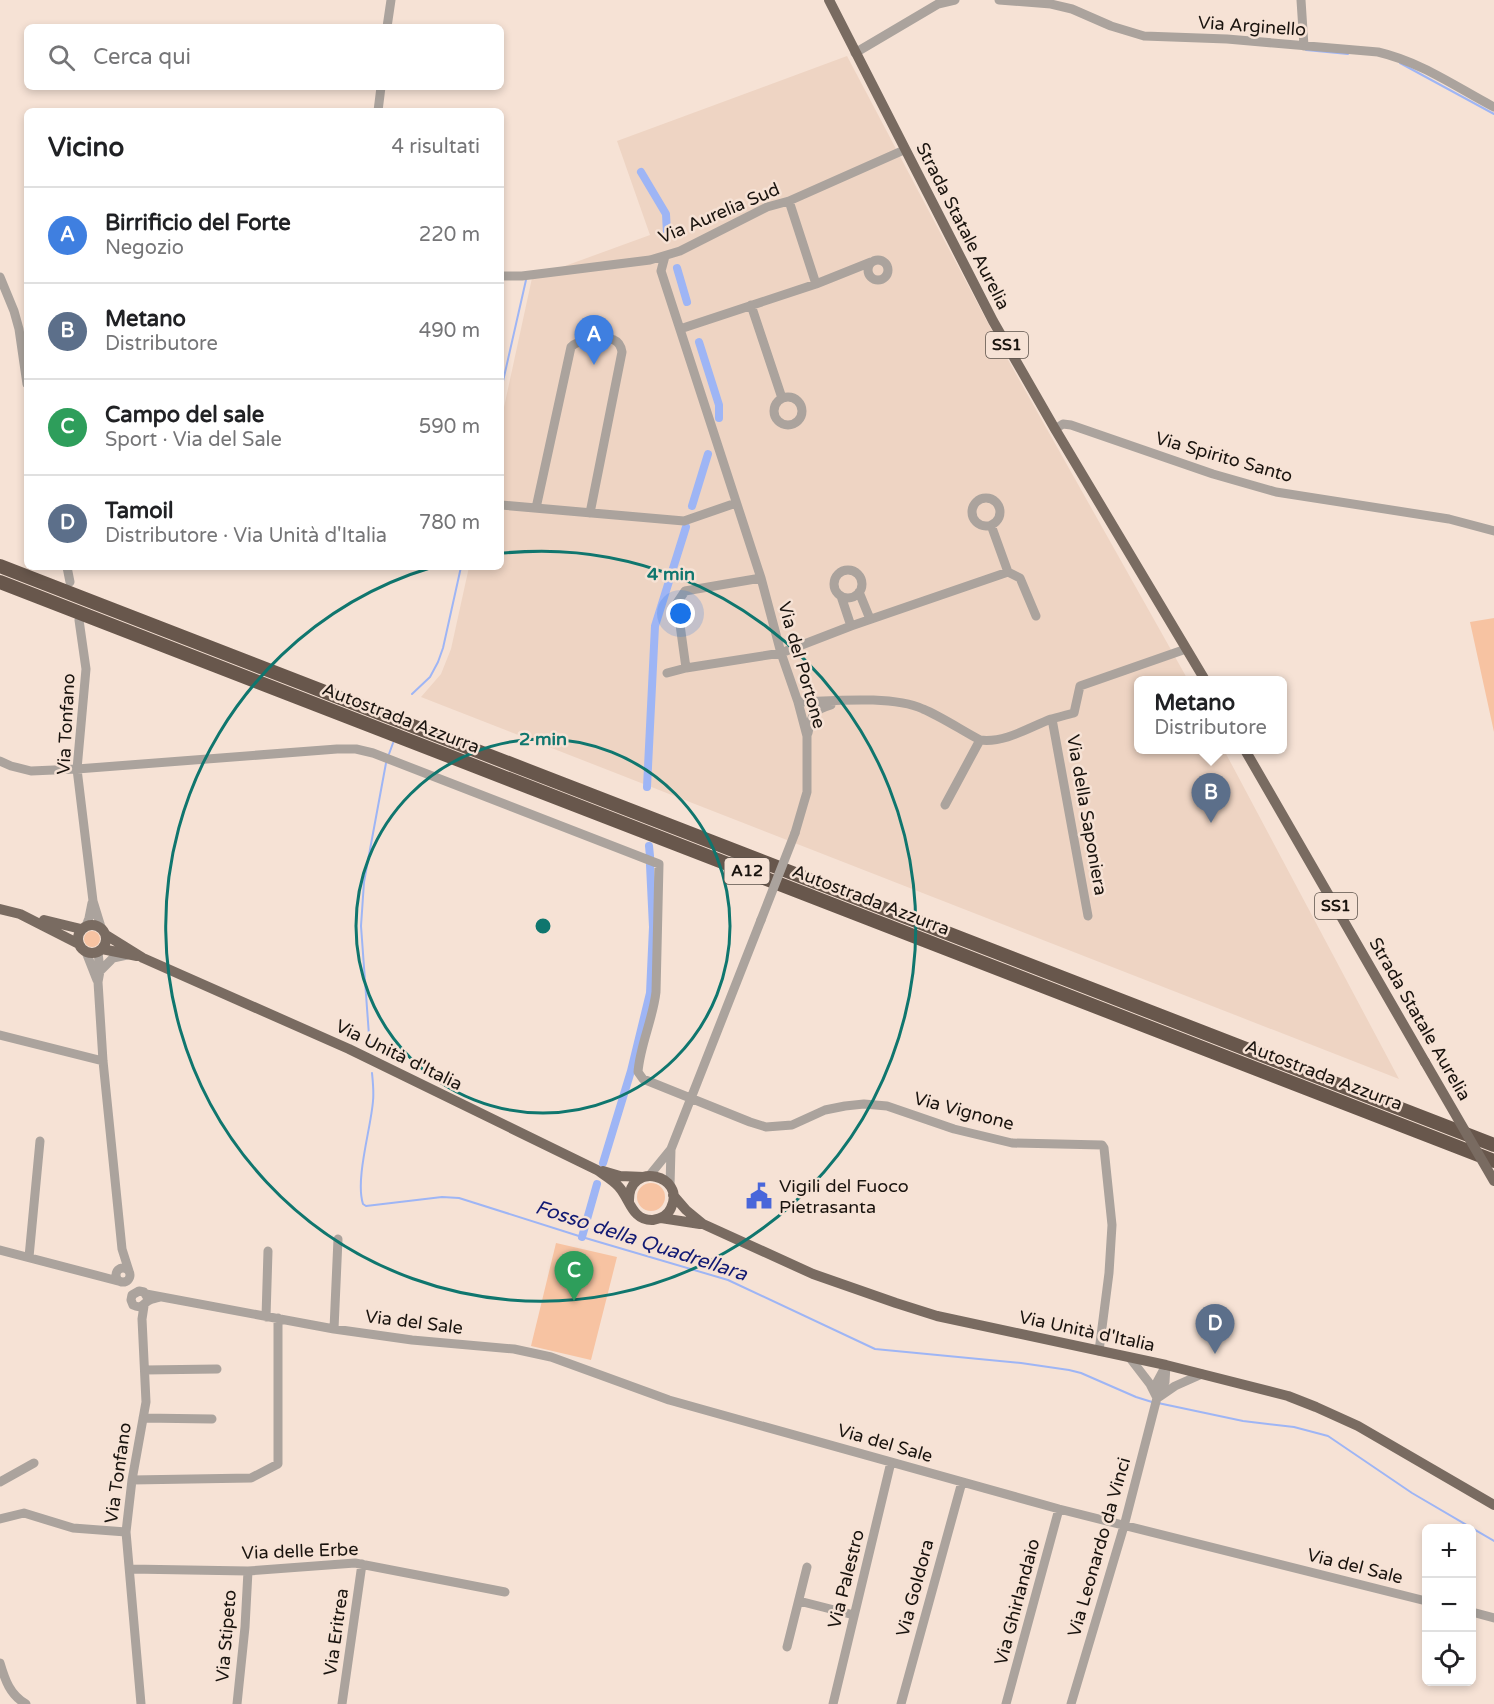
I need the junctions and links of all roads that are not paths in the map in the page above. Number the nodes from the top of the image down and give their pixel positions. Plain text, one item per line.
1 (391, 0) edge
2 (828, 0) edge
3 (955, 0) edge
4 (999, 0) edge
5 (1301, 0) edge
6 (387, 24) edge
7 (1304, 46) junction
8 (855, 53) junction
9 (381, 90) edge
10 (1494, 107) edge
11 (378, 108) edge
12 (904, 150) junction
13 (789, 201) junction
14 (665, 256) junction
15 (871, 262) dead end
16 (504, 276) edge
17 (0, 277) edge
18 (816, 284) junction
19 (751, 305) junction
20 (680, 329) junction
21 (24, 363) edge
22 (782, 398) dead end
23 (1055, 429) junction
24 (736, 503) junction
25 (504, 505) edge
26 (536, 508) junction
27 (590, 513) junction
28 (991, 525) dead end
29 (1494, 531) edge
30 (0, 566) edge
31 (68, 570) edge
32 (1008, 572) junction
33 (761, 578) junction
34 (0, 582) edge
35 (70, 582) dead end
36 (859, 592) junction
37 (841, 596) junction
38 (1036, 616) dead end
39 (870, 619) junction
40 (79, 620) dead end
41 (851, 626) junction
42 (1186, 649) junction
43 (781, 653) junction
44 (686, 668) junction
45 (667, 673) dead end
46 (1201, 676) edge
47 (844, 701) junction
48 (798, 702) junction
49 (1052, 719) junction
50 (807, 736) junction
51 (980, 740) junction
52 (1247, 754) edge
53 (0, 760) edge
54 (77, 769) junction
55 (945, 805) dead end
56 (93, 901) junction
57 (0, 909) edge
58 (20, 914) junction
59 (1089, 916) dead end
60 (84, 928) junction
61 (103, 931) junction
62 (82, 948) junction
63 (100, 950) junction
64 (127, 955) junction
65 (143, 958) junction
66 (100, 971) junction
67 (98, 982) junction
68 (0, 1035) edge
69 (103, 1061) junction
70 (691, 1098) junction
71 (40, 1141) dead end
72 (1494, 1145) edge
73 (671, 1149) junction
74 (1494, 1161) edge
75 (597, 1170) junction
76 (646, 1176) junction
77 (1494, 1181) edge
78 (672, 1191) junction
79 (629, 1201) junction
80 (661, 1218) junction
81 (704, 1224) junction
82 (338, 1239) dead end
83 (0, 1250) edge
84 (268, 1251) dead end
85 (29, 1257) junction
86 (122, 1275) junction
87 (142, 1300) junction
88 (266, 1317) junction
89 (278, 1318) junction
90 (334, 1329) junction
91 (1099, 1351) junction
92 (1130, 1358) junction
93 (1167, 1365) junction
94 (217, 1369) dead end
95 (145, 1370) junction
96 (1202, 1374) junction
97 (1157, 1398) junction
98 (143, 1418) junction
99 (212, 1419) dead end
100 (891, 1462) junction
101 (34, 1463) dead end
102 (132, 1480) junction
103 (0, 1482) edge
104 (962, 1482) junction
105 (1494, 1505) edge
106 (1059, 1509) junction
107 (0, 1519) edge
108 (1124, 1526) junction
109 (126, 1532) junction
110 (362, 1564) junction
111 (807, 1567) dead end
112 (130, 1569) junction
113 (248, 1570) junction
114 (506, 1592) dead end
115 (1422, 1600) edge
116 (799, 1601) junction
117 (1476, 1613) edge
118 (854, 1615) junction
119 (1494, 1618) edge
120 (787, 1647) dead end
121 (0, 1663) edge
122 (26, 1704) edge
123 (141, 1704) edge
124 (237, 1704) edge
125 (342, 1704) edge
126 (832, 1704) edge
127 (901, 1704) edge
128 (1007, 1704) edge
129 (1071, 1704) edge

1 - 6 street
2 - 8 main road, Strada Statale Aurelia / SS1
3 - 8 street
4 - 7 street, Via Arginello
5 - 7 street
7 - 10 street, Via Arginello
8 - 12 main road, Strada Statale Aurelia / SS1
9 - 11 street
12 - 13 street, Via Aurelia Sud
12 - 23 main road, Strada Statale Aurelia / SS1
13 - 14 street, Via Aurelia Sud
13 - 18 street
14 - 16 street, Via Aurelia Sud
14 - 20 street, Via del Portone
15 - 18 street
17 - 21 street
18 - 19 street
19 - 20 street
19 - 22 street
20 - 24 street, Via del Portone
23 - 29 street, Via Spirito Santo
23 - 42 main road, Strada Statale Aurelia / SS1
24 - 27 street
24 - 33 street, Via del Portone
25 - 26 street
26 - 27 street
26 - 27 street
28 - 32 street
30 - 72 highway, Autostrada Azzurra / A12
31 - 35 street
32 - 38 street
32 - 39 street
33 - 43 street, Via del Portone
33 - 44 street
34 - 74 highway, Autostrada Azzurra / A12
36 - 37 street
36 - 37 street
36 - 39 street
37 - 41 street
39 - 41 street
40 - 54 street, Via Tonfano
41 - 43 street
42 - 46 main road, Strada Statale Aurelia / SS1
42 - 49 street, Via della Saponiera
43 - 44 street
43 - 48 street, Via del Portone
44 - 45 street
47 - 48 street
47 - 50 street
47 - 51 street
48 - 50 street, Via del Portone
49 - 51 street, Via della Saponiera
49 - 59 street, Via della Saponiera
50 - 70 street, Via del Portone, bridge
51 - 55 street
52 - 77 main road, Strada Statale Aurelia / SS1, bridge
53 - 54 street
54 - 56 street, Via Tonfano
54 - 70 street
56 - 60 street
56 - 61 street
57 - 58 main road
58 - 60 main road
58 - 62 main road
60 - 61 main road
60 - 62 main road
61 - 63 main road
61 - 65 main road
62 - 63 main road
62 - 67 street
63 - 64 main road
63 - 66 street
64 - 65 main road
64 - 66 street
65 - 75 main road, Via Unità d'Italia
66 - 67 street
67 - 69 street
68 - 69 street
69 - 86 street
70 - 73 street, Via del Portone
70 - 91 street, Via Vignone
71 - 85 street
73 - 76 street, Via del Portone
73 - 78 street
75 - 76 main road
75 - 79 main road, Via Unità d'Italia
76 - 78 main road
76 - 79 main road
78 - 80 main road
78 - 81 main road, Via Unità d'Italia
79 - 80 main road
80 - 81 main road
81 - 91 main road, Via Unità d'Italia
82 - 90 street
83 - 85 street
84 - 88 street
85 - 86 street
86 - 87 street
86 - 87 street
87 - 88 street, Via del Sale
87 - 95 street, Via Tonfano
88 - 89 street, Via del Sale
89 - 90 street, Via del Sale
89 - 102 street
90 - 100 street, Via del Sale
91 - 92 main road, Via Unità d'Italia
92 - 93 main road, Via Unità d'Italia
92 - 97 street
93 - 96 main road, Via Unità d'Italia
93 - 97 street, Via Leonardo da Vinci
94 - 95 street
95 - 98 street, Via Tonfano
96 - 97 street
96 - 105 main road, Via Unità d'Italia
97 - 108 street, Via Leonardo da Vinci
98 - 99 street
98 - 102 street, Via Tonfano
100 - 104 street, Via del Sale
100 - 118 street, Via Palestro
101 - 103 street
102 - 109 street, Via Tonfano
104 - 106 street, Via del Sale
104 - 127 street, Via Goldora
106 - 108 street, Via del Sale
106 - 128 street, Via Ghirlandaio
107 - 109 street
108 - 115 street, Via del Sale
108 - 129 street, Via Leonardo da Vinci
109 - 112 street, Via Tonfano
110 - 113 street, Via delle Erbe
110 - 114 street, Via delle Erbe
110 - 125 street, Via Eritrea
111 - 116 street
112 - 113 street, Via delle Erbe
112 - 123 street, Via Tonfano
113 - 124 street, Via Stipeto
116 - 118 street
116 - 120 street
117 - 119 street
118 - 126 street, Via Palestro
121 - 122 street

